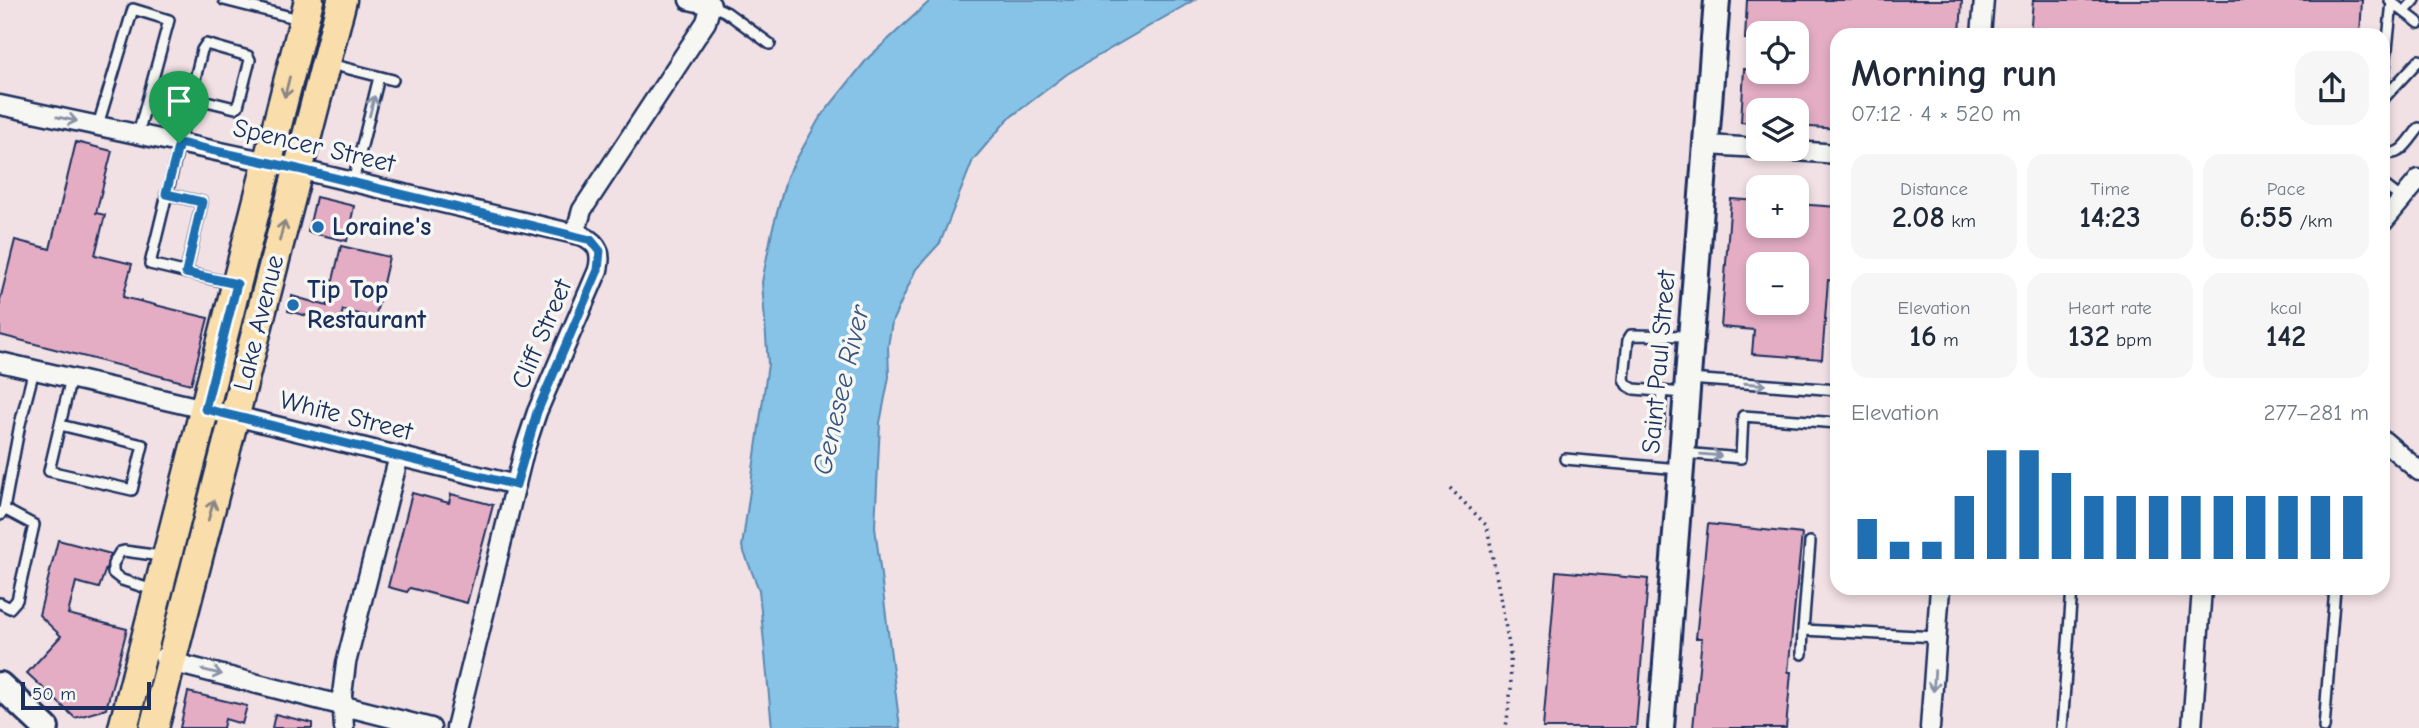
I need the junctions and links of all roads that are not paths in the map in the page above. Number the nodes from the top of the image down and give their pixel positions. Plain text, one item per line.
1 (224, 0) edge
2 (342, 0) edge
3 (690, 0) edge
4 (1717, 0) edge
5 (1984, 0) edge
6 (2415, 0) edge
7 (2390, 1) edge
8 (134, 4) edge
9 (711, 5) junction
10 (307, 10) edge
11 (2405, 11) junction
12 (2419, 23) edge
13 (1982, 28) edge
14 (2388, 28) edge
15 (770, 44) dead end
16 (2419, 60) edge
17 (325, 63) junction
18 (379, 77) junction
19 (393, 80) dead end
20 (2390, 91) edge
21 (190, 97) junction
22 (0, 105) edge
23 (98, 125) junction
24 (2419, 128) edge
25 (138, 134) junction
26 (179, 143) junction
27 (1707, 145) junction
28 (1746, 147) edge
29 (1809, 152) edge
30 (1830, 153) edge
31 (2390, 155) edge
32 (268, 162) junction
33 (298, 169) junction
34 (2419, 179) edge
35 (353, 182) junction
36 (2390, 190) edge
37 (166, 194) junction
38 (2402, 200) junction
39 (2390, 214) edge
40 (575, 234) junction
41 (186, 273) junction
42 (237, 284) junction
43 (1691, 336) junction
44 (0, 362) edge
45 (34, 370) junction
46 (71, 379) junction
47 (1678, 388) junction
48 (1830, 390) edge
49 (205, 409) junction
50 (235, 416) junction
51 (1830, 422) edge
52 (60, 425) junction
53 (1659, 425) dead end
54 (2390, 445) edge
55 (399, 456) junction
56 (1564, 459) dead end
57 (1681, 461) junction
58 (2419, 471) edge
59 (516, 485) junction
60 (2, 512) edge
61 (1810, 541) dead end
62 (167, 557) junction
63 (158, 591) junction
64 (1940, 595) edge
65 (2072, 595) edge
66 (2202, 595) edge
67 (2334, 595) edge
68 (0, 603) edge
69 (150, 619) junction
70 (1802, 630) junction
71 (1937, 637) junction
72 (1802, 654) dead end
73 (171, 662) junction
74 (0, 685) edge
75 (342, 706) junction
76 (46, 728) edge
77 (122, 728) edge
78 (154, 728) edge
79 (344, 728) edge
80 (431, 728) edge
81 (456, 728) edge
82 (1661, 728) edge
83 (1930, 728) edge
84 (2062, 728) edge
85 (2192, 728) edge
86 (2324, 728) edge

1 - 10 lane
2 - 17 main road, Lake Avenue
3 - 9 street
4 - 27 main road, Saint Paul Street
5 - 13 street
6 - 11 lane
7 - 11 lane
7 - 14 lane
8 - 23 lane
8 - 25 lane
9 - 15 lane
9 - 40 street
10 -> 32 main road, Lake Avenue
11 - 12 lane
16 - 20 lane
17 - 18 lane
17 - 33 main road, Lake Avenue
18 - 19 lane
35 -> 18 lane
21 - 21 lane
21 - 26 lane
22 -> 23 street, Spencer Street
23 - 25 street, Spencer Street
24 - 31 lane
25 - 26 street, Spencer Street
26 - 32 street, Spencer Street
26 - 37 lane
27 - 28 street
27 - 43 main road, Saint Paul Street
29 - 30 street
32 - 33 street, Spencer Street
32 - 42 main road, Lake Avenue
33 - 35 street, Spencer Street
50 -> 33 main road, Lake Avenue
34 - 38 street
35 - 40 street, Spencer Street
36 - 38 lane
37 - 41 lane
37 - 41 lane
38 - 39 street
40 - 59 street, Cliff Street
41 - 42 lane
42 - 49 main road, Lake Avenue
43 - 47 main road, Saint Paul Street
43 - 47 lane
44 - 45 street, White Street
45 - 46 street, White Street
45 - 60 lane
46 - 49 street, White Street
46 - 52 lane
47 -> 48 lane
47 - 53 lane
47 - 57 main road, Saint Paul Street
49 - 50 street, White Street
49 - 62 main road, Lake Avenue
50 - 55 street, White Street
73 -> 50 main road, Lake Avenue
57 -> 51 lane
52 - 52 lane
54 - 58 street
55 - 59 street, White Street
55 - 75 street
56 - 57 lane
57 - 82 main road, Saint Paul Street
59 - 81 street, Cliff Street
60 - 68 lane
61 - 70 lane
62 - 63 main road, Lake Avenue
62 - 63 lane
63 - 69 main road, Lake Avenue
64 - 71 street
65 - 84 lane
66 - 85 street
67 - 86 lane
69 - 73 street
69 - 77 main road, Lake Avenue
70 - 71 lane
70 - 72 lane
71 -> 83 street
73 -> 75 street
73 - 78 main road, Lake Avenue
74 - 76 main road
75 - 79 street
75 - 80 street

